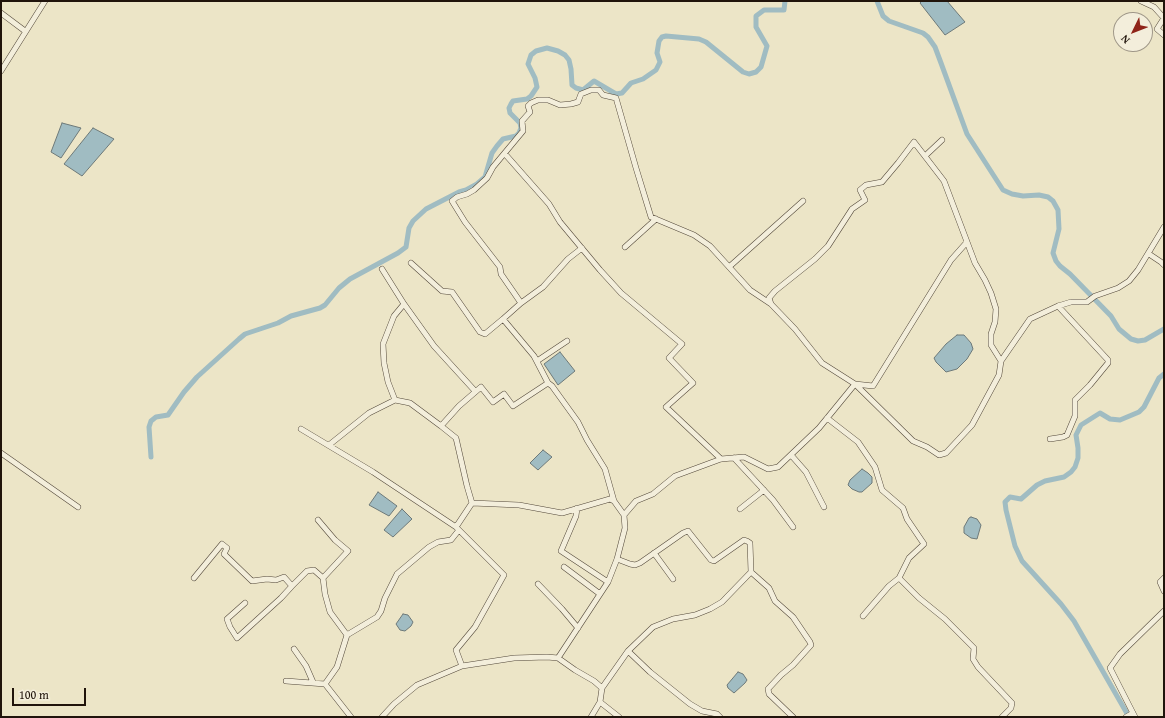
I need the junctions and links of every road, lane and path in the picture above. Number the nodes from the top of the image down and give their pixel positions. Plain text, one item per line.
1 (44, 1) edge
2 (1141, 1) edge
3 (1, 13) edge
4 (25, 31) junction
5 (1164, 35) edge
6 (1, 70) edge
7 (942, 140) dead end
8 (505, 154) junction
9 (925, 156) junction
10 (803, 201) dead end
11 (656, 219) junction
12 (1164, 227) edge
13 (967, 242) junction
14 (625, 247) dead end
15 (582, 248) junction
16 (1149, 254) junction
17 (411, 263) dead end
18 (1164, 265) edge
19 (730, 267) junction
20 (382, 269) dead end
21 (522, 303) junction
22 (404, 304) junction
23 (771, 304) junction
24 (1058, 306) junction
25 (504, 319) junction
26 (567, 341) dead end
27 (537, 361) junction
28 (1001, 361) junction
29 (548, 383) junction
30 (855, 384) junction
31 (475, 391) junction
32 (395, 400) junction
33 (827, 418) junction
34 (441, 426) junction
35 (301, 429) dead end
36 (1050, 439) dead end
37 (329, 445) junction
38 (1, 453) edge
39 (791, 455) junction
40 (734, 458) junction
41 (721, 459) junction
42 (764, 490) junction
43 (614, 501) junction
44 (472, 502) junction
45 (78, 507) dead end
46 (824, 507) dead end
47 (576, 508) junction
48 (740, 509) dead end
49 (624, 515) junction
50 (318, 520) dead end
51 (793, 527) dead end
52 (457, 528) junction
53 (654, 553) junction
54 (617, 559) junction
55 (564, 567) dead end
56 (751, 572) junction
57 (194, 578) dead end
58 (323, 578) junction
59 (898, 578) junction
60 (1164, 578) edge
61 (673, 579) dead end
62 (608, 582) junction
63 (538, 584) dead end
64 (292, 586) junction
65 (1164, 592) edge
66 (600, 594) junction
67 (244, 603) dead end
68 (1164, 611) edge
69 (863, 616) dead end
70 (578, 628) junction
71 (347, 635) junction
72 (294, 649) dead end
73 (628, 651) junction
74 (558, 658) junction
75 (462, 666) junction
76 (286, 681) dead end
77 (313, 682) junction
78 (325, 684) junction
79 (602, 688) junction
80 (600, 702) junction
81 (1134, 715) edge
82 (351, 717) edge
83 (382, 717) edge
84 (591, 717) edge
85 (619, 717) edge
86 (720, 717) edge
87 (793, 717) edge
88 (1002, 717) edge
89 (1126, 717) edge

1 - 4 street
2 - 5 street
3 - 4 street
4 - 6 street
7 - 9 street
8 - 11 street
8 - 15 street
8 - 21 street
9 - 13 street
9 - 23 street
10 - 19 street
11 - 14 street
11 - 19 street
12 - 16 street
13 - 28 street
13 - 30 street
15 - 21 street
15 - 41 street
16 - 18 street
16 - 24 street
17 - 25 street
19 - 23 street
20 - 22 street
21 - 25 street
22 - 31 street
22 - 32 street
23 - 30 street
24 - 28 street
24 - 36 street
25 - 27 street
26 - 27 street
27 - 29 street
28 - 30 street
29 - 31 street
29 - 43 street
30 - 33 street
31 - 34 street
32 - 34 street
32 - 37 street
33 - 39 street
33 - 59 street
34 - 44 street
35 - 37 street
37 - 52 street
38 - 45 street
39 - 40 street
39 - 46 street
40 - 41 street
40 - 42 street
41 - 49 street
42 - 48 street
42 - 51 street
43 - 47 street
43 - 49 street
44 - 47 street
44 - 52 street
47 - 62 street
49 - 54 street
50 - 58 street
52 - 71 street
52 - 75 street
53 - 54 street
53 - 56 street
53 - 61 street
54 - 62 street
55 - 66 street
56 - 73 street
56 - 87 street
57 - 64 street
58 - 64 street
58 - 71 street
59 - 69 street
59 - 88 street
60 - 65 street
62 - 66 street
63 - 70 street
64 - 67 street
66 - 70 street
68 - 81 street
70 - 74 street
71 - 78 street
72 - 77 street
73 - 79 street
73 - 86 street
74 - 75 street
74 - 79 street
75 - 83 street
76 - 77 street
77 - 78 street
78 - 82 street
79 - 80 street
80 - 84 street
80 - 85 street
81 - 89 street

